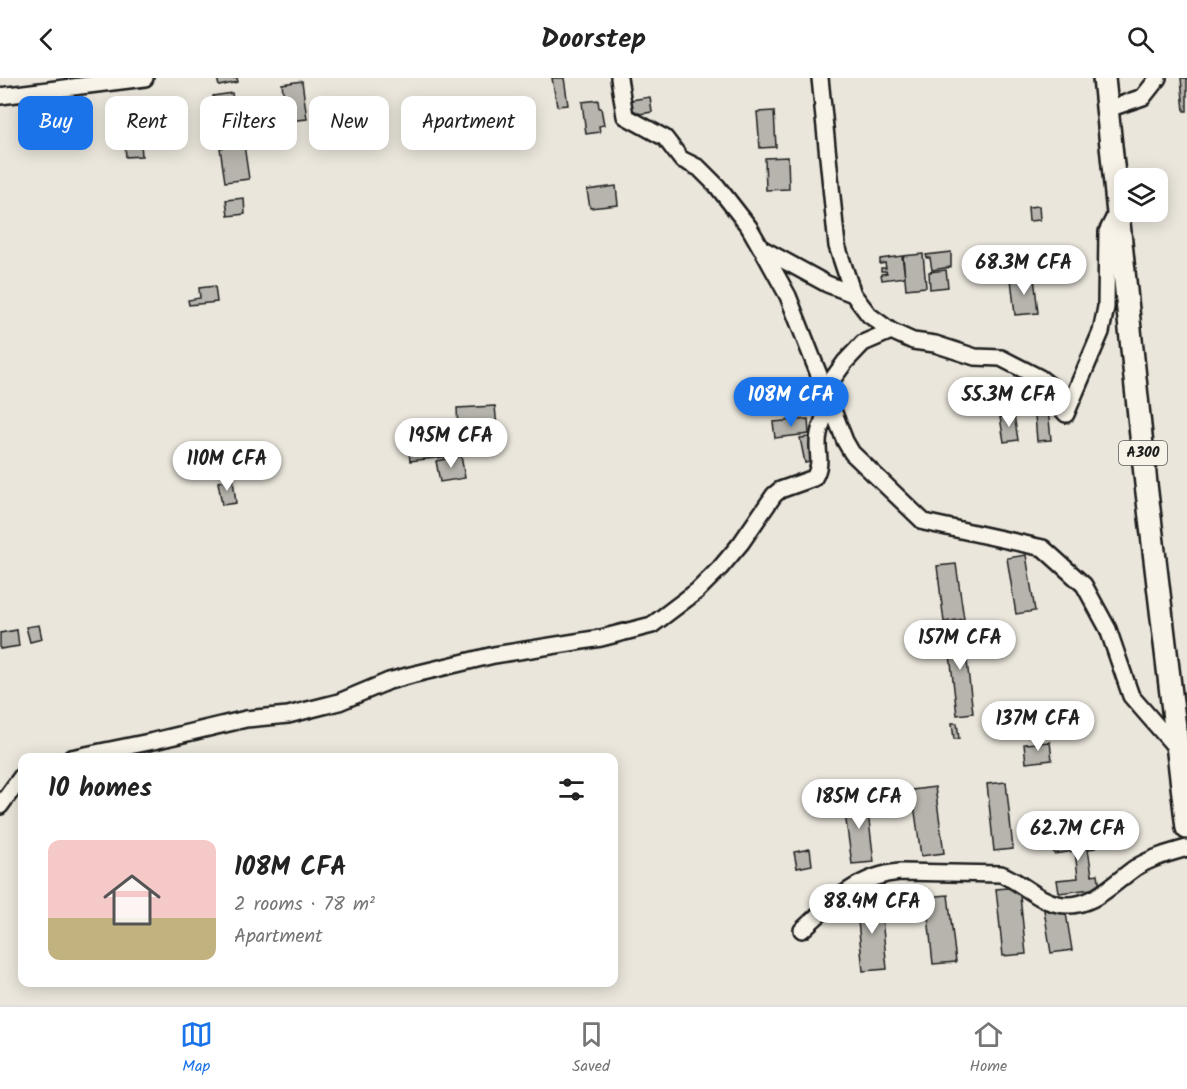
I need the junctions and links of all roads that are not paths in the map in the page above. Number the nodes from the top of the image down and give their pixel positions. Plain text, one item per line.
1 (145, 78) edge
2 (619, 78) edge
3 (820, 78) edge
4 (1104, 78) edge
5 (1158, 78) edge
6 (0, 96) edge
7 (1108, 109) junction
8 (1114, 177) edge
9 (1114, 217) edge
10 (1118, 222) edge
11 (761, 248) junction
12 (853, 294) junction
13 (891, 331) junction
14 (828, 394) junction
15 (1178, 750) junction
16 (96, 753) edge
17 (18, 781) edge
18 (0, 806) edge
19 (1187, 828) edge
20 (1187, 848) edge
21 (802, 930) dead end

1 - 6 street
2 - 11 street
3 - 12 street
4 - 7 highway, A300
5 - 7 street
7 - 8 highway, A300
9 - 13 street
10 - 15 highway, A300
11 - 12 street
11 - 14 street
12 - 13 street
13 - 14 street
14 - 15 street
14 - 16 street
15 - 19 highway, A300
17 - 18 street
20 - 21 street

